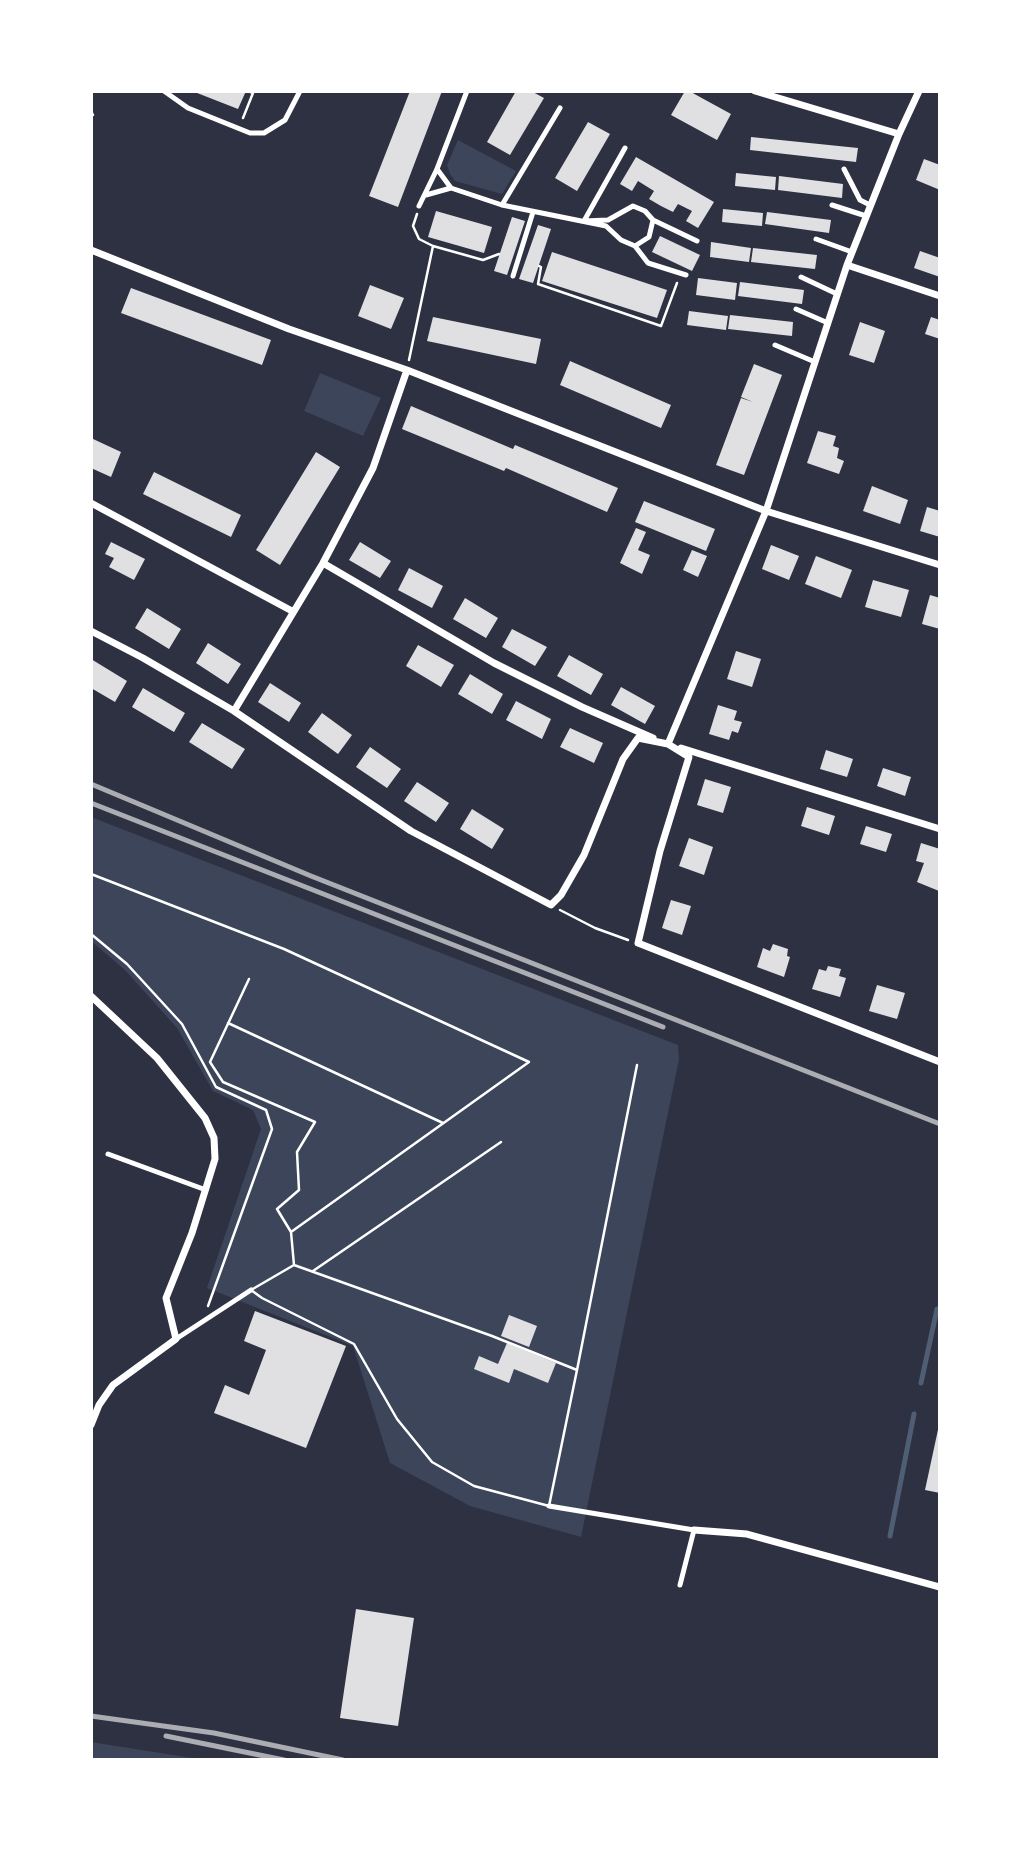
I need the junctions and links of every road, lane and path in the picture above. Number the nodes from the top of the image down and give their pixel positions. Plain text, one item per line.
1 (164, 91) edge
2 (248, 91) edge
3 (300, 91) edge
4 (467, 91) edge
5 (755, 91) edge
6 (919, 91) edge
7 (560, 108) dead end
8 (91, 111) edge
9 (93, 115) dead end
10 (239, 128) junction
11 (899, 134) junction
12 (625, 148) dead end
13 (437, 169) junction
14 (844, 169) dead end
15 (451, 188) junction
16 (426, 195) junction
17 (502, 205) junction
18 (832, 205) dead end
19 (870, 205) junction
20 (419, 206) joint
21 (533, 212) junction
22 (866, 216) junction
23 (653, 220) junction
24 (584, 221) junction
25 (816, 239) dead end
26 (698, 241) dead end
27 (433, 246) junction
28 (635, 246) junction
29 (91, 250) edge
30 (852, 253) junction
31 (499, 254) dead end
32 (847, 265) junction
33 (539, 266) dead end
34 (683, 274) joint
35 (513, 276) dead end
36 (801, 277) dead end
37 (837, 294) junction
38 (940, 296) edge
39 (796, 309) dead end
40 (828, 323) junction
41 (775, 345) dead end
42 (815, 362) junction
43 (407, 370) junction
44 (91, 503) edge
45 (766, 511) junction
46 (323, 563) junction
47 (940, 565) edge
48 (292, 611) junction
49 (91, 631) edge
50 (234, 710) junction
51 (668, 744) junction
52 (940, 829) edge
53 (91, 874) edge
54 (551, 905) junction
55 (638, 943) junction
56 (249, 979) dead end
57 (91, 996) edge
58 (228, 1023) junction
59 (940, 1062) edge
60 (637, 1065) dead end
61 (443, 1123) junction
62 (501, 1142) dead end
63 (108, 1154) dead end
64 (206, 1190) junction
65 (291, 1232) junction
66 (294, 1265) junction
67 (312, 1271) junction
68 (251, 1290) junction
69 (176, 1339) junction
70 (577, 1370) junction
71 (95, 1403) edge
72 (91, 1425) edge
73 (549, 1506) junction
74 (694, 1530) junction
75 (680, 1586) dead end
76 (940, 1587) edge

1 - 10 lane
2 - 10 path
3 - 10 lane
4 - 13 lane
5 - 11 street
6 - 11 street
7 - 17 lane
8 - 9 path
11 - 19 street
12 - 24 lane
13 - 15 lane
13 - 16 lane
14 - 19 lane
15 - 16 lane
15 - 17 lane
16 - 20 lane
17 - 21 lane
18 - 22 lane
19 - 22 street
20 - 27 path
21 - 24 lane
21 - 35 lane
22 - 30 street
23 - 24 lane
23 - 26 lane
23 - 28 lane
24 - 28 lane
25 - 30 lane
27 - 31 path
27 - 43 path
28 - 34 lane
29 - 43 street
30 - 32 street
32 - 37 street
32 - 38 street
33 - 34 path
36 - 37 lane
37 - 40 street
39 - 40 lane
40 - 42 street
41 - 42 lane
42 - 45 street
43 - 45 street
43 - 46 street
44 - 48 street
45 - 47 street
45 - 51 street
46 - 48 street
46 - 51 street
48 - 50 street
49 - 50 street
50 - 54 street
51 - 52 street
51 - 54 street
51 - 55 street
53 - 61 path
54 - 55 path
55 - 59 street
56 - 58 path
57 - 64 street
58 - 61 path
58 - 65 path
60 - 70 path
61 - 65 path
62 - 67 path
63 - 64 lane
64 - 69 street
65 - 66 path
66 - 67 path
66 - 68 path
67 - 70 path
68 - 69 lane
68 - 73 path
69 - 71 street
70 - 73 path
71 - 72 street
73 - 74 lane
74 - 75 lane
74 - 76 street

